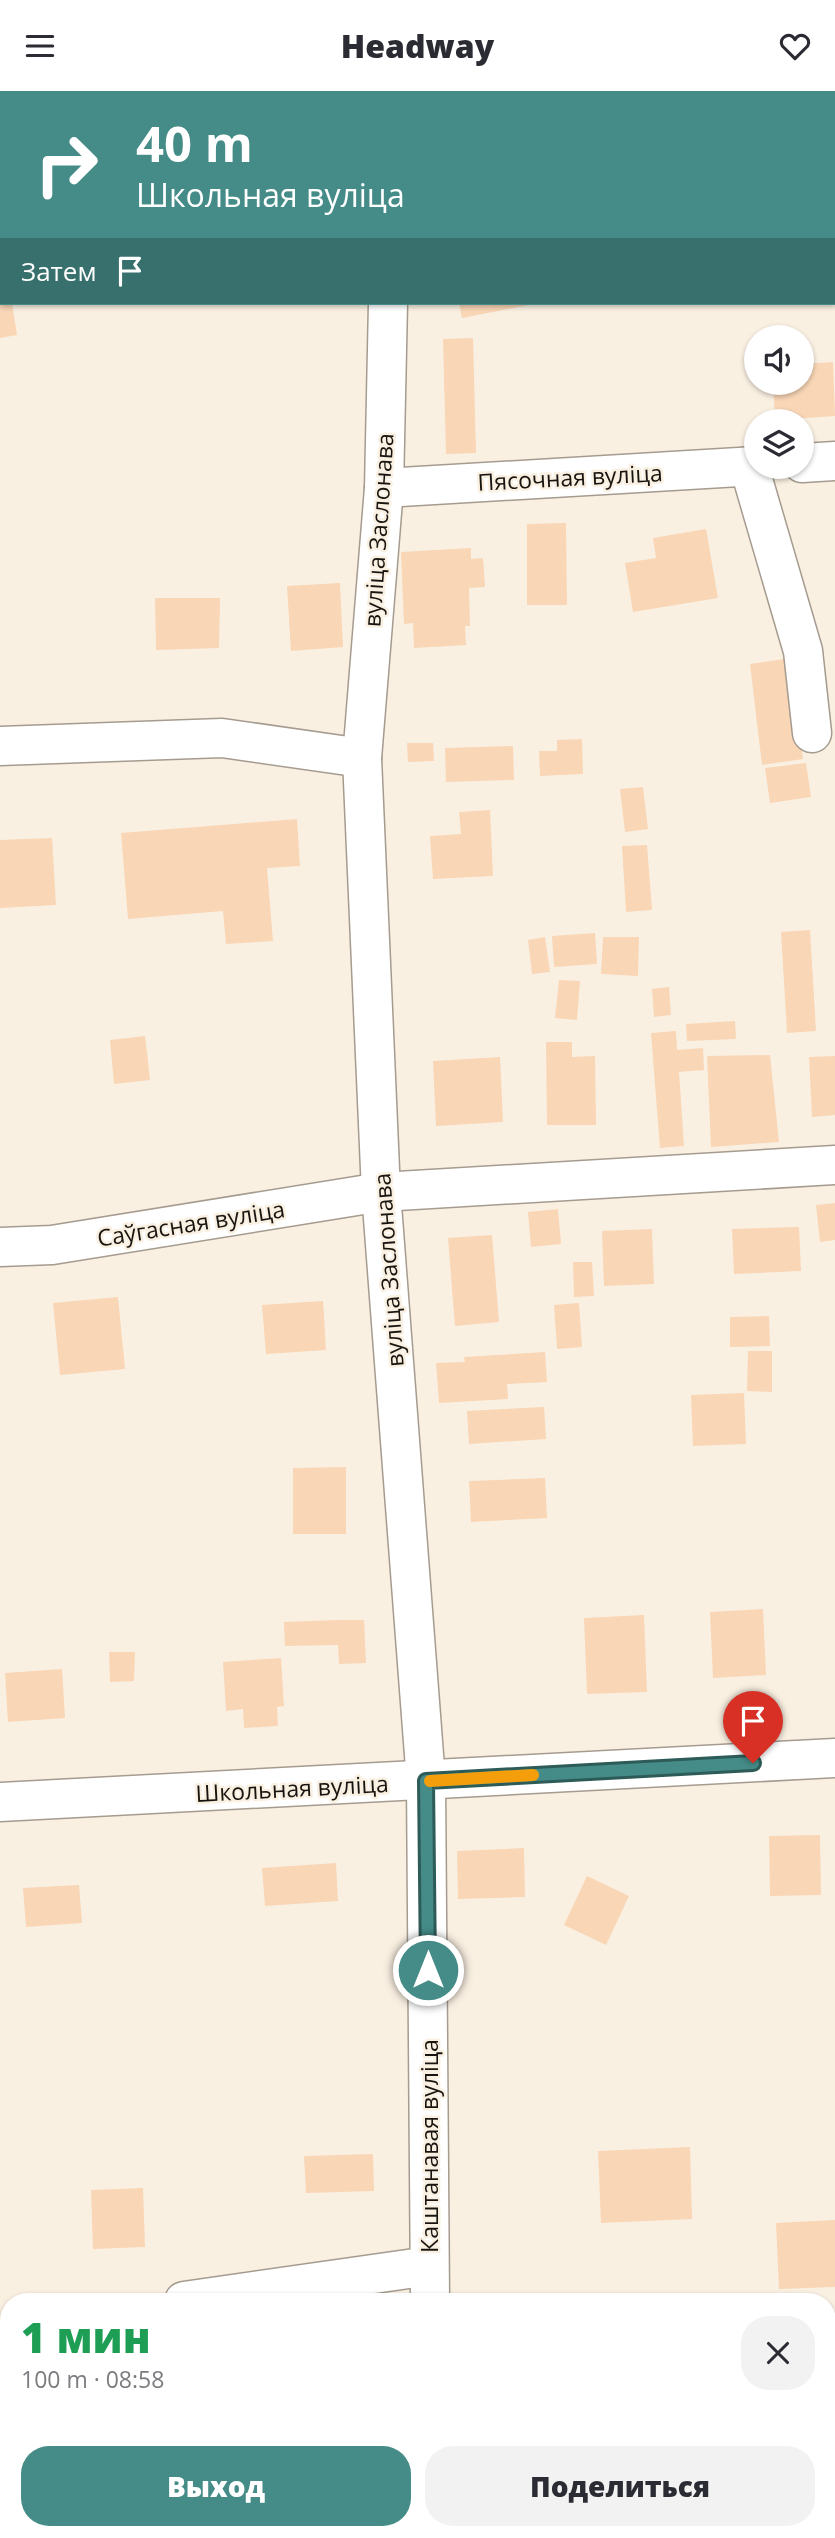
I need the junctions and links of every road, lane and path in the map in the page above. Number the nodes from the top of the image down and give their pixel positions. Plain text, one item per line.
1 (388, 305) edge
2 (835, 461) edge
3 (814, 462) edge
4 (744, 466) edge
5 (756, 479) edge
6 (384, 488) junction
7 (812, 733) dead end
8 (0, 746) edge
9 (362, 758) junction
10 (835, 1165) edge
11 (381, 1192) junction
12 (0, 1247) edge
13 (835, 1758) edge
14 (426, 1781) junction
15 (0, 1803) edge
16 (430, 2284) edge
17 (300, 2293) edge

1 - 6 street, вуліца Заслонава
2 - 3 street
4 - 6 street, Пясочная вуліца
5 - 7 street
6 - 9 street, вуліца Заслонава
8 - 9 street
9 - 11 street, вуліца Заслонава
10 - 11 street, Саўгасная вуліца
11 - 12 street, Саўгасная вуліца
11 - 14 street, вуліца Заслонава
13 - 14 street, Школьная вуліца
14 - 15 street, Школьная вуліца
14 - 16 street, Каштанавая вуліца
16 - 17 street

